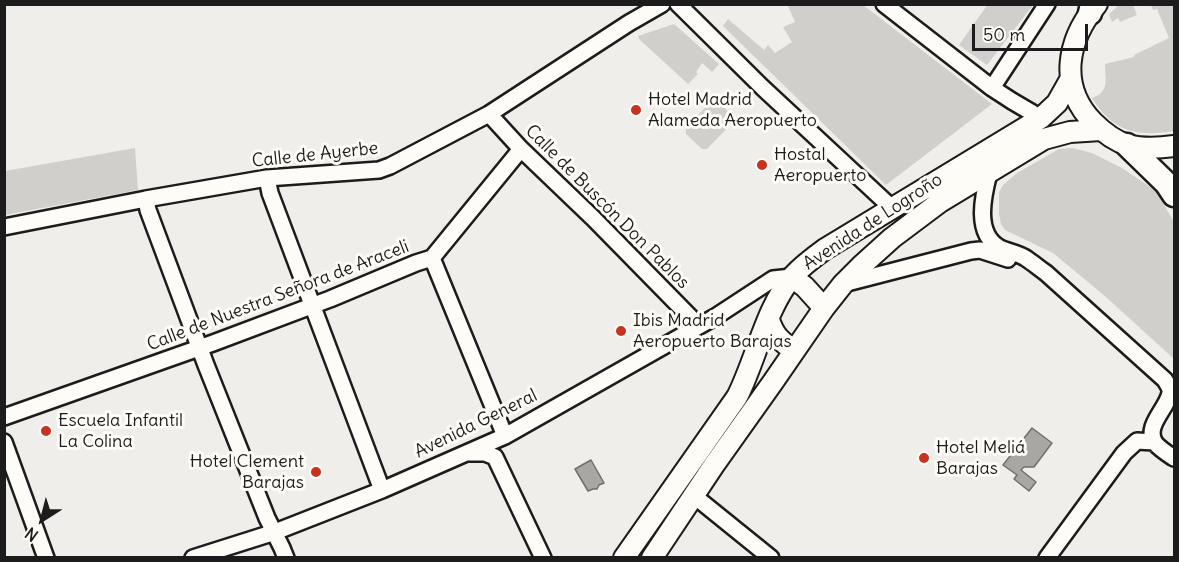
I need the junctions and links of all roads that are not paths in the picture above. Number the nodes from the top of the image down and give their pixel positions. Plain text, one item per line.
1 (662, 4) edge
2 (678, 4) edge
3 (885, 4) edge
4 (1047, 4) edge
5 (1093, 7) edge
6 (1070, 80) junction
7 (992, 88) junction
8 (489, 114) junction
9 (1041, 117) junction
10 (1101, 130) junction
11 (1127, 145) junction
12 (1174, 146) edge
13 (521, 149) junction
14 (989, 173) junction
15 (267, 178) junction
16 (1174, 195) edge
17 (146, 200) junction
18 (892, 208) junction
19 (4, 227) edge
20 (432, 258) junction
21 (1034, 265) junction
22 (792, 277) junction
23 (843, 284) junction
24 (312, 306) junction
25 (824, 308) junction
26 (769, 320) junction
27 (699, 326) junction
28 (200, 348) junction
29 (794, 351) junction
30 (4, 417) edge
31 (505, 436) junction
32 (4, 442) edge
33 (1154, 442) junction
34 (467, 453) junction
35 (495, 458) junction
36 (1174, 458) edge
37 (382, 490) junction
38 (693, 495) junction
39 (275, 532) junction
40 (46, 558) edge
41 (193, 558) edge
42 (286, 558) edge
43 (543, 558) edge
44 (624, 558) edge
45 (652, 558) edge
46 (771, 558) edge
47 (1047, 558) edge

1 - 8 street, Calle de Ayerbe
2 - 18 street
3 - 7 street
4 - 7 street
5 - 6 main road
6 - 9 main road, Avenida de Logroño
6 - 10 main road
7 - 9 street
8 - 13 street, Calle de Buscón Don Pablos
8 - 15 street, Calle de Ayerbe
9 - 18 main road, Avenida de Logroño
10 - 11 main road
10 - 14 main road, Avenida de Logroño
11 - 12 main road
11 - 16 highway
13 - 20 street, Calle de Nuestra Señora de Araceli
13 - 27 street, Calle de Buscón Don Pablos
14 - 21 street
14 - 23 main road, Avenida de Logroño
15 - 17 street, Calle de Ayerbe
15 - 24 street
17 - 19 street, Calle de Ayerbe
17 - 28 street
18 - 22 main road, Avenida de Logroño
20 - 24 street, Calle de Nuestra Señora de Araceli
20 - 31 street
21 - 23 street
21 - 33 street
22 - 25 main road
22 - 26 main road, Avenida de Logroño
22 - 27 street, Avenida General
23 - 25 main road, Avenida de Logroño
24 - 28 street, Calle de Nuestra Señora de Araceli
24 - 37 street
25 - 29 main road, Avenida de Logroño
26 - 29 main road
26 - 44 main road, Avenida de Logroño
27 - 31 street, Avenida General
28 - 30 street, Calle de Nuestra Señora de Araceli
28 - 39 street
29 - 38 main road, Avenida de Logroño
31 - 34 street, Avenida General
31 - 35 street
32 - 40 street
33 - 36 street
33 - 47 street
34 - 35 street
34 - 37 street, Avenida General
35 - 43 street
37 - 39 street, Avenida General
38 - 45 main road, Avenida de Logroño
38 - 46 street
39 - 41 street, Avenida General
39 - 42 street

